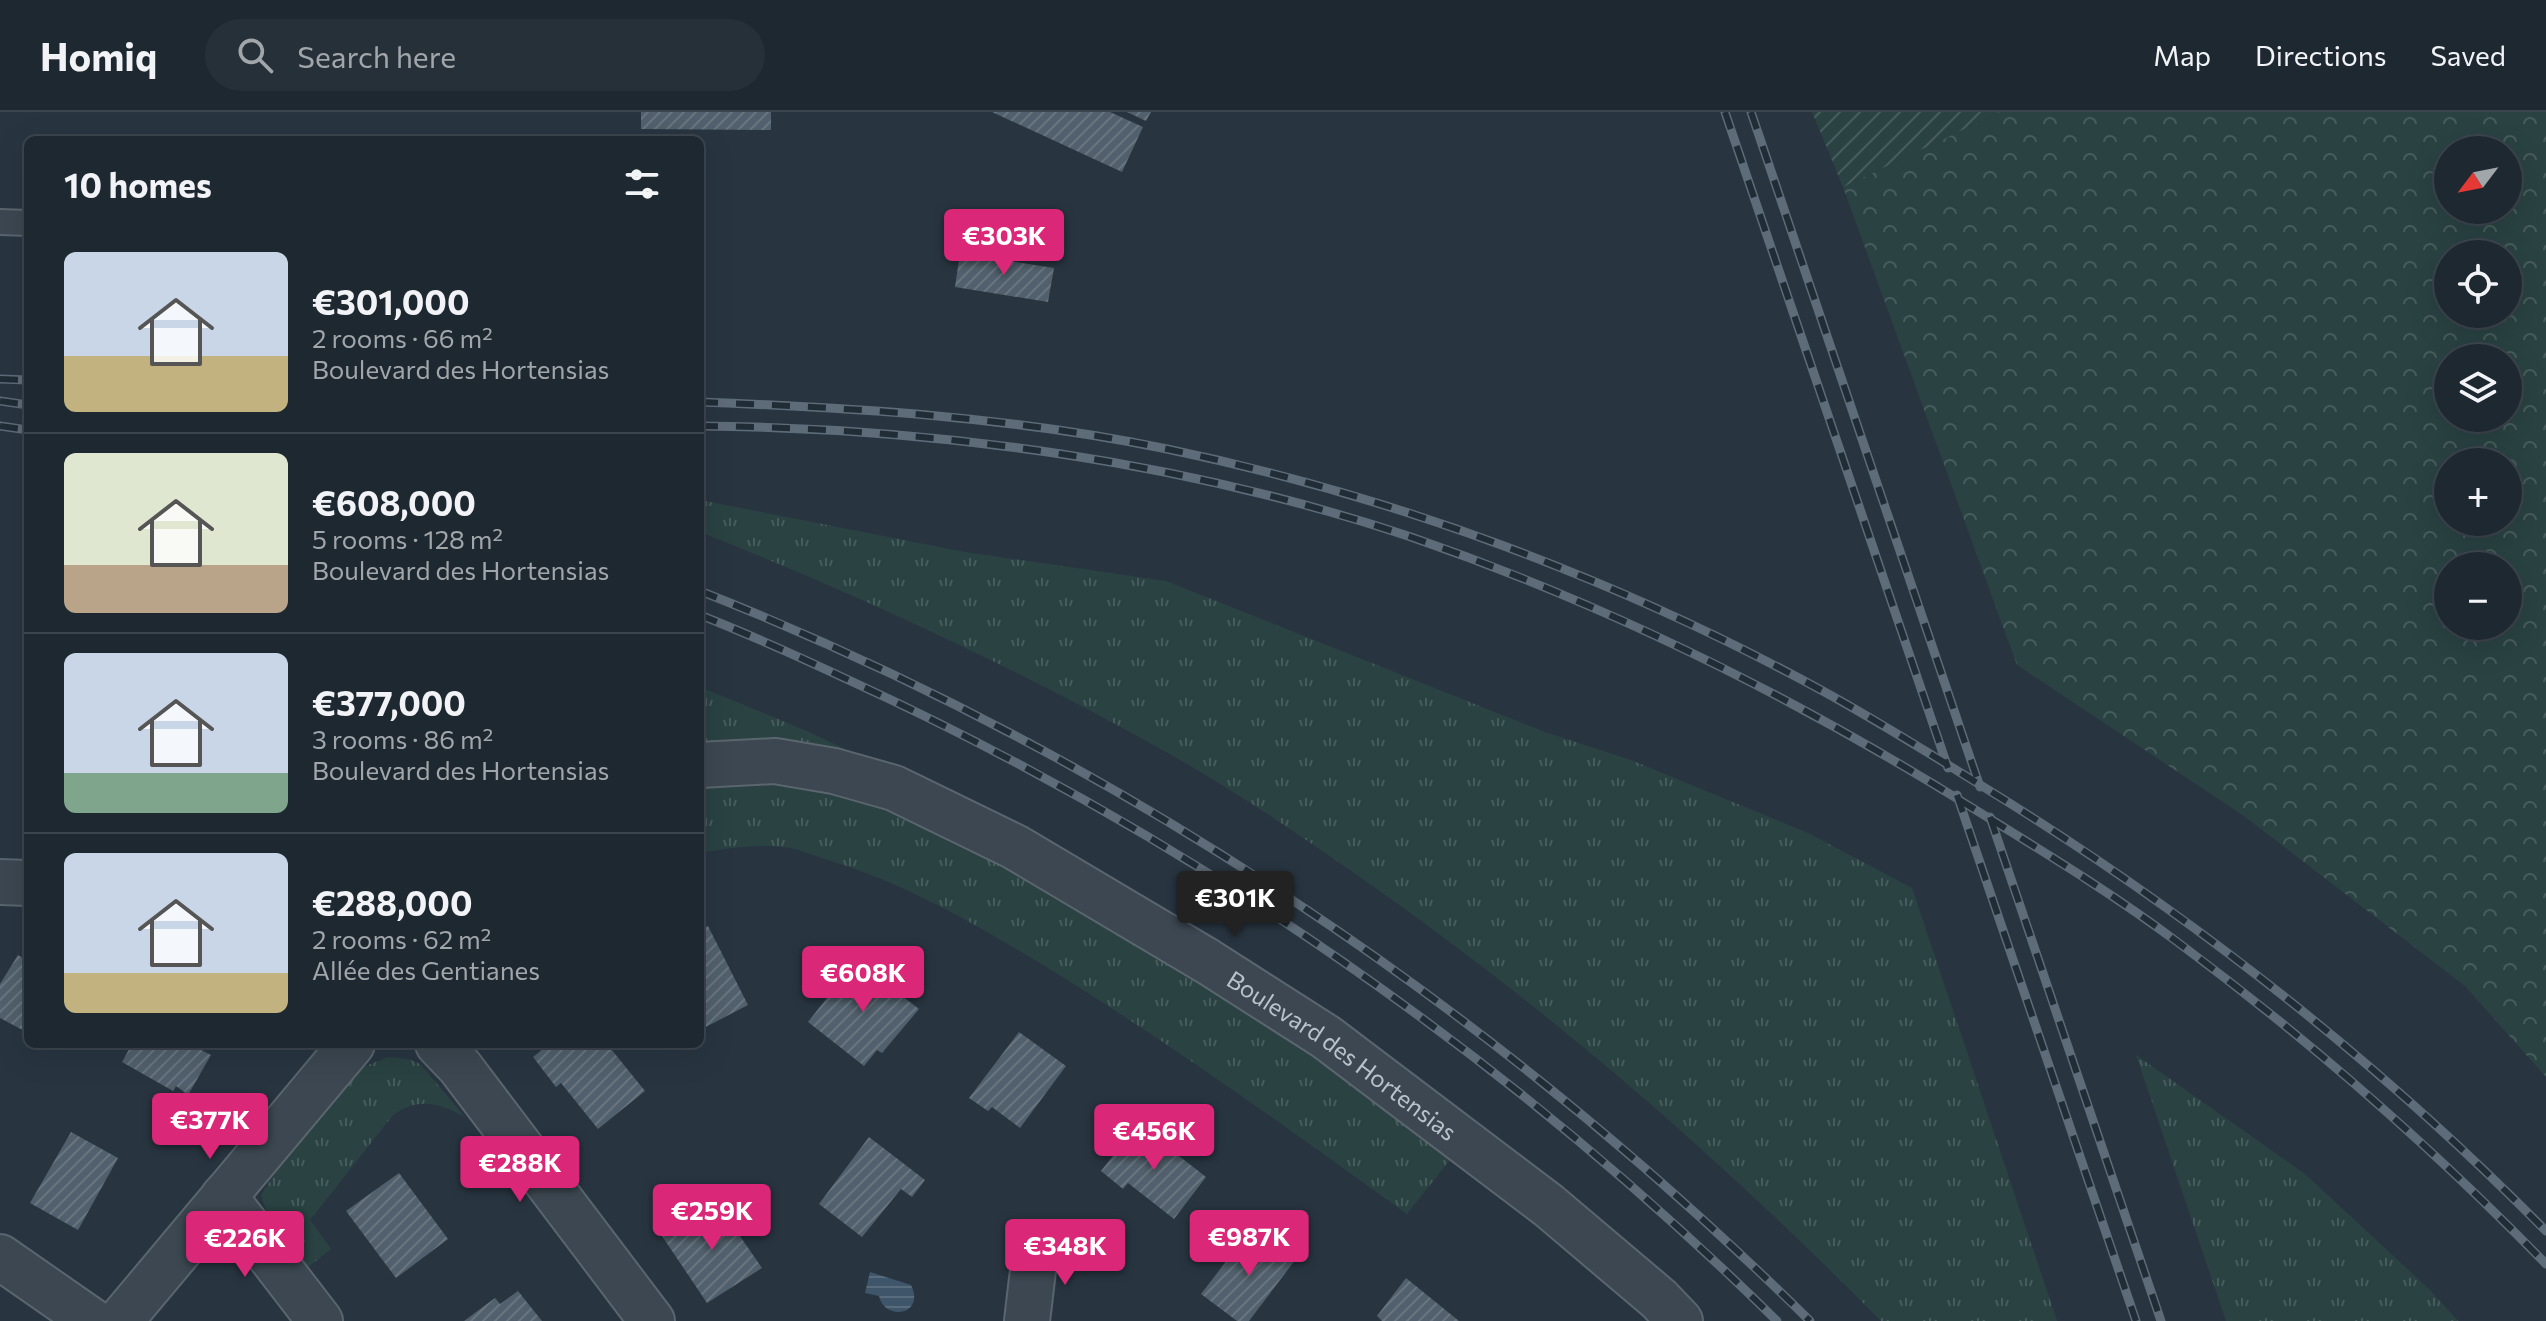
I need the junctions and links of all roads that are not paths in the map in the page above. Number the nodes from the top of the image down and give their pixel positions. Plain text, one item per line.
1 (0, 222) edge
2 (24, 223) edge
3 (704, 765) edge
4 (0, 882) edge
5 (24, 883) edge
6 (349, 1048) edge
7 (442, 1048) edge
8 (224, 1196) junction
9 (1036, 1245) dead end
10 (0, 1257) edge
11 (92, 1321) edge
12 (120, 1321) edge
13 (320, 1321) edge
14 (652, 1321) edge
15 (1027, 1321) edge
16 (1680, 1321) edge

1 - 2 lane
3 - 16 street, Boulevard des Hortensias
4 - 5 street
6 - 8 street
7 - 14 street
8 - 12 street
8 - 13 street
9 - 15 street
10 - 11 street

